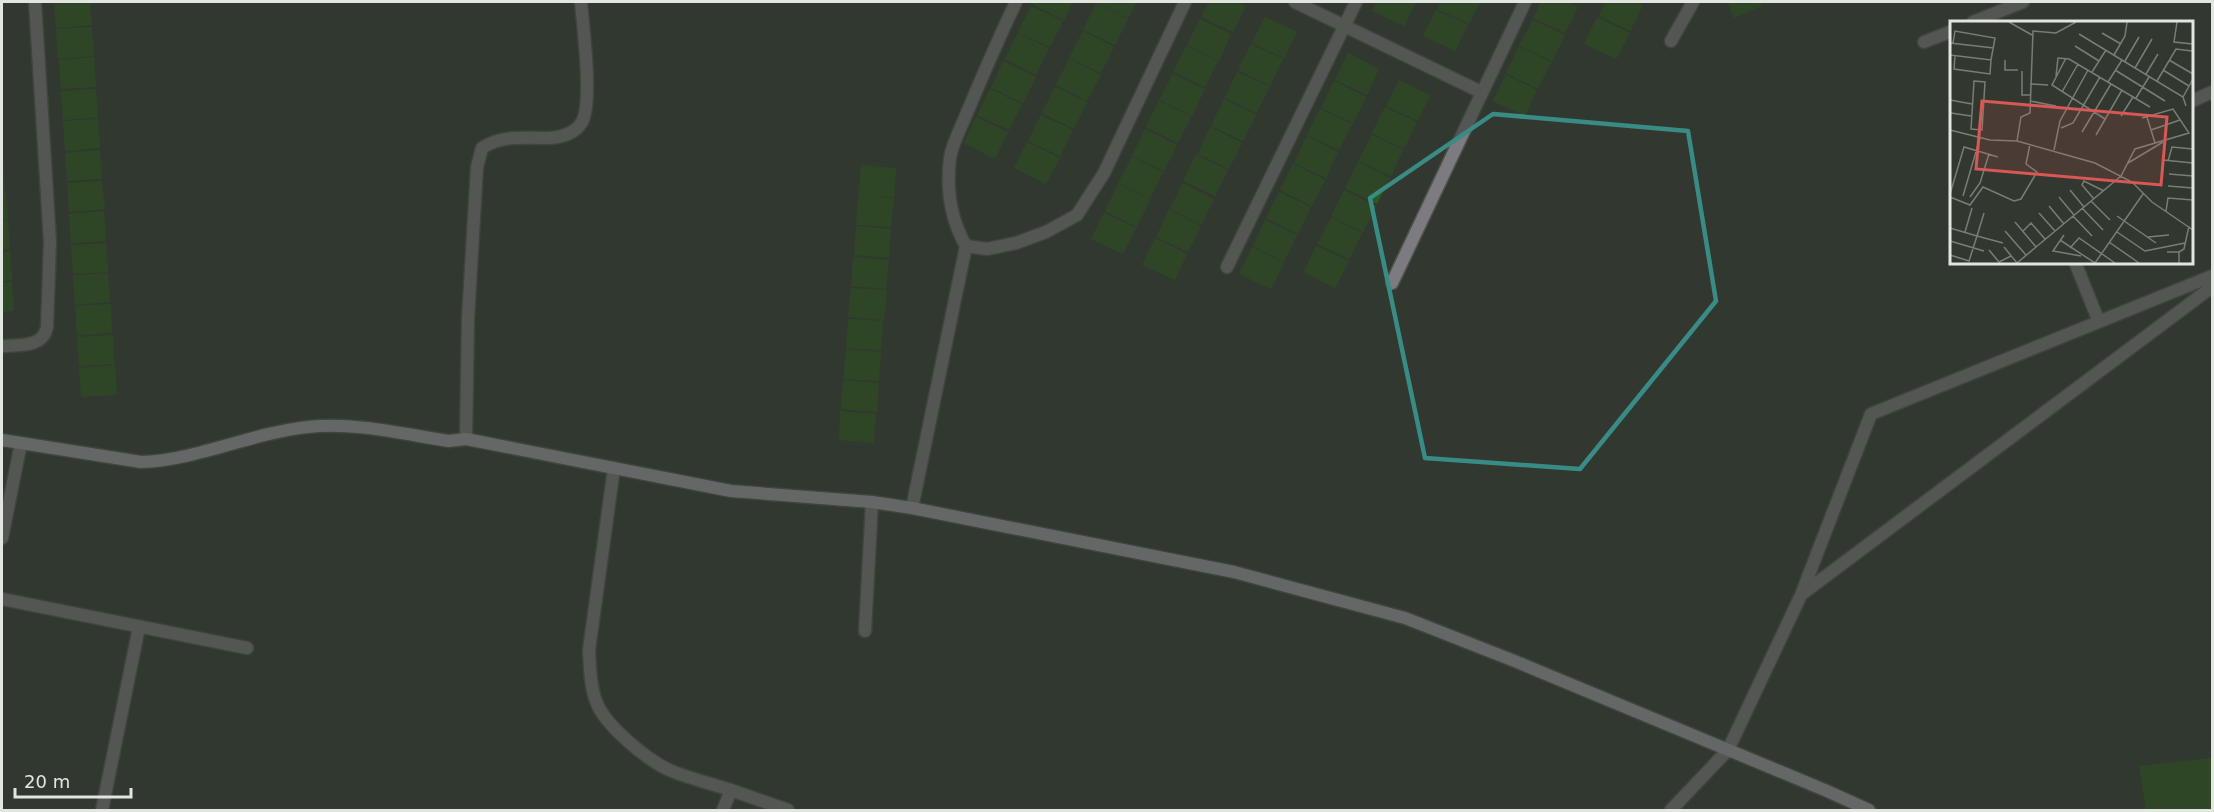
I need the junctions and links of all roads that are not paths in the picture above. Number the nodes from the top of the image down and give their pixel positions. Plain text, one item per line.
1 (35, 2) edge
2 (581, 2) edge
3 (1016, 2) edge
4 (1185, 2) edge
5 (1294, 2) edge
6 (1356, 2) edge
7 (1525, 2) edge
8 (1693, 2) edge
9 (2023, 2) edge
10 (1977, 21) edge
11 (1345, 24) junction
12 (1950, 32) edge
13 (1671, 41) dead end
14 (1924, 42) dead end
15 (1481, 92) junction
16 (2212, 92) edge
17 (2193, 101) edge
18 (966, 246) junction
19 (2076, 264) edge
20 (1227, 267) dead end
21 (2212, 276) edge
22 (1392, 283) dead end
23 (2212, 287) edge
24 (2099, 322) junction
25 (2, 346) edge
26 (466, 439) junction
27 (2, 440) edge
28 (21, 443) junction
29 (614, 468) junction
30 (872, 502) junction
31 (912, 508) junction
32 (2, 538) edge
33 (1801, 595) junction
34 (2, 599) edge
35 (139, 627) junction
36 (865, 631) dead end
37 (248, 648) dead end
38 (1728, 750) junction
39 (731, 790) junction
40 (102, 810) edge
41 (723, 810) edge
42 (788, 810) edge
43 (1671, 810) edge
44 (1869, 810) edge

1 - 25 street
2 - 26 street
3 - 18 street
4 - 18 street
5 - 11 street
6 - 11 street
7 - 15 street
8 - 13 street
9 - 10 street
11 - 15 street
11 - 20 street
12 - 14 street
15 - 22 street
16 - 17 street
18 - 31 street
19 - 24 street
21 - 24 street
23 - 33 street
24 - 33 street
26 - 28 street
26 - 29 street
27 - 28 street
28 - 32 street
29 - 30 street
29 - 39 street
30 - 31 street
30 - 36 street
31 - 38 street
33 - 38 street
34 - 35 street
35 - 37 street
35 - 40 street
38 - 43 street
38 - 44 street
39 - 41 street
39 - 42 street

